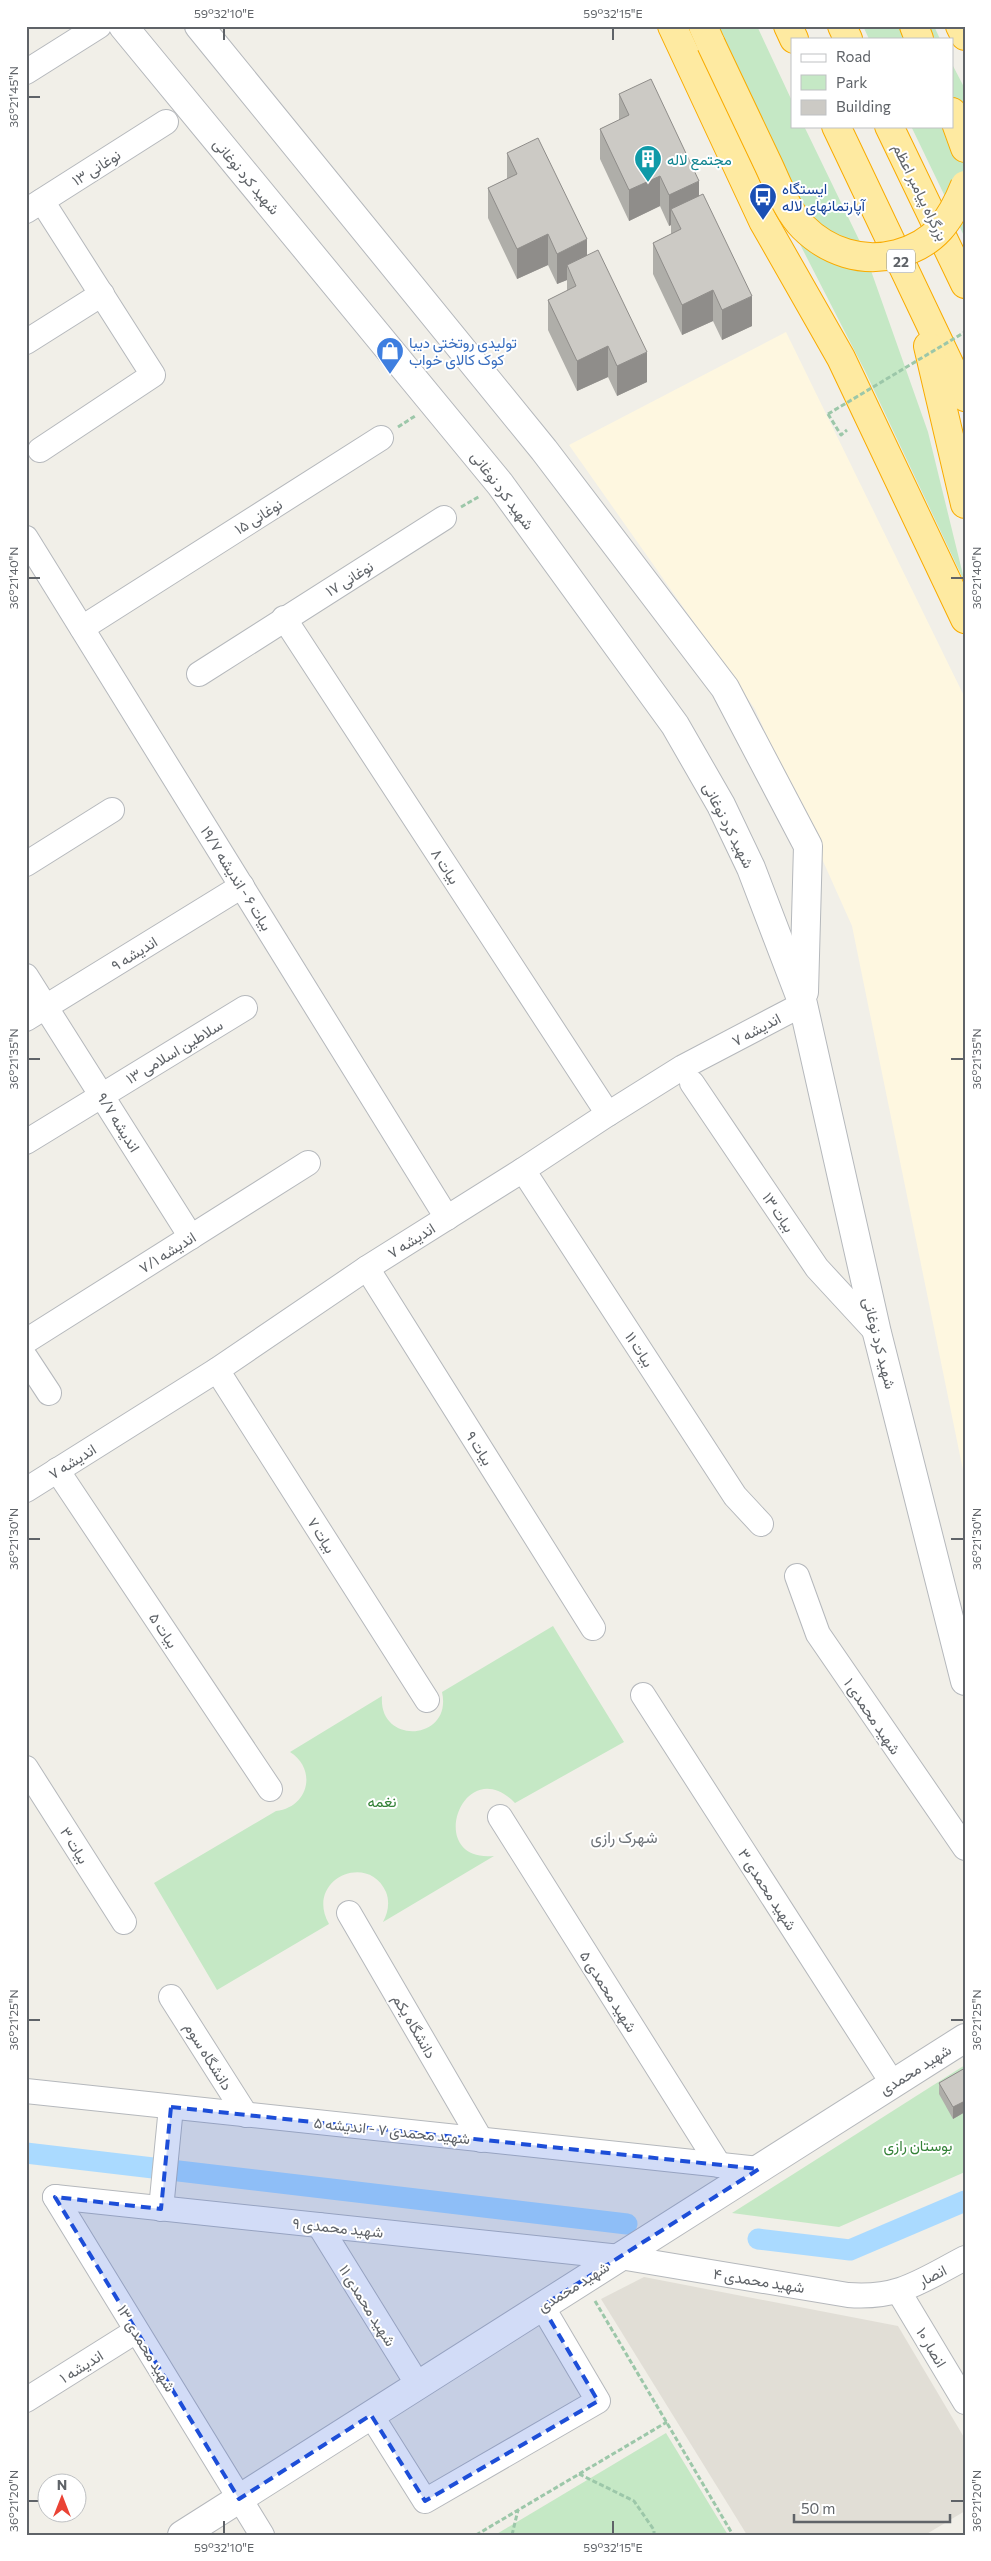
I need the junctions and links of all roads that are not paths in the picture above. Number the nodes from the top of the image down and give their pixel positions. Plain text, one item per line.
1 (99, 26) edge
2 (124, 26) edge
3 (200, 26) edge
4 (672, 26) edge
5 (788, 26) edge
6 (842, 26) edge
7 (914, 26) edge
8 (960, 26) edge
9 (707, 35) edge
10 (965, 36) edge
11 (794, 38) edge
12 (848, 38) edge
13 (919, 38) edge
14 (26, 72) edge
15 (954, 118) edge
16 (166, 122) dead end
17 (837, 128) edge
18 (890, 128) edge
19 (965, 148) edge
20 (965, 185) edge
21 (34, 206) edge
22 (965, 284) edge
23 (102, 294) junction
24 (916, 294) junction
25 (26, 342) edge
26 (965, 397) edge
27 (381, 438) road end
28 (40, 450) dead end
29 (965, 504) edge
30 (444, 518) road end
31 (26, 538) edge
32 (284, 618) junction
33 (965, 619) edge
34 (82, 628) junction
35 (199, 674) dead end
36 (112, 810) dead end
37 (26, 864) edge
38 (242, 886) junction
39 (26, 976) edge
40 (803, 1004) junction
41 (245, 1008) dead end
42 (36, 1013) edge
43 (692, 1083) dead end
44 (102, 1095) junction
45 (608, 1114) junction
46 (26, 1142) edge
47 (308, 1163) dead end
48 (523, 1170) junction
49 (447, 1218) junction
50 (191, 1237) junction
51 (367, 1268) junction
52 (877, 1332) junction
53 (26, 1341) edge
54 (26, 1358) edge
55 (217, 1370) junction
56 (49, 1394) dead end
57 (58, 1470) junction
58 (26, 1490) edge
59 (761, 1524) dead end
60 (797, 1576) dead end
61 (593, 1628) dead end
62 (965, 1681) edge
63 (642, 1695) dead end
64 (427, 1700) dead end
65 (26, 1768) edge
66 (270, 1789) dead end
67 (500, 1817) dead end
68 (965, 1848) edge
69 (349, 1913) dead end
70 (124, 1922) dead end
71 (171, 1997) dead end
72 (965, 2038) edge
73 (893, 2084) junction
74 (26, 2092) edge
75 (172, 2107) junction
76 (246, 2115) junction
77 (481, 2140) junction
78 (719, 2165) junction
79 (759, 2169) junction
80 (55, 2198) joint
81 (161, 2208) junction
82 (319, 2225) junction
83 (620, 2257) junction
84 (965, 2258) edge
85 (899, 2292) junction
86 (542, 2306) junction
87 (136, 2332) junction
88 (957, 2373) edge
89 (418, 2385) junction
90 (26, 2400) edge
91 (965, 2402) edge
92 (371, 2414) junction
93 (239, 2499) junction
94 (182, 2535) edge
95 (262, 2535) edge

1 - 14 street
2 - 40 street, شهید کرد نوغانی
3 - 40 street, شهید کرد نوغانی
4 - 33 highway
5 - 11 highway
6 - 12 highway
7 - 13 highway
8 - 10 highway
9 - 20 highway, bridge
15 - 19 highway
16 - 21 street, نوغانی ۱۳
17 - 24 highway, 22
18 - 22 highway, بزرگراه پیامبر اعظم
21 - 23 street
23 - 25 street
23 - 28 street
24 - 26 highway, 22
24 - 29 highway
27 - 34 street, نوغانی ۱۵
30 - 32 street, نوغانی ۱۷
31 - 34 street, بیات ۶ - اندیشه ۱۹/۷
32 - 35 street, نوغانی ۱۷
32 - 45 street, بیات ۸
34 - 38 street, بیات ۶ - اندیشه ۱۹/۷
36 - 37 street
38 - 42 street, اندیشه ۹
38 - 49 street, بیات ۶ - اندیشه ۱۹/۷
39 - 42 street, اندیشه ۹/۷
40 - 45 street, اندیشه ۷
40 - 52 street, شهید کرد نوغانی
41 - 44 street, سلاطین اسلامی ۱۳
42 - 44 street, اندیشه ۹/۷
43 - 52 street, بیات ۱۳
44 - 46 street, سلاطین اسلامی ۱۳
44 - 50 street, اندیشه ۹/۷
45 - 48 street, اندیشه ۷
47 - 50 street, اندیشه ۷/۱
48 - 49 street, اندیشه ۷
48 - 59 street, بیات ۱۱
49 - 51 street, اندیشه ۷
50 - 53 street, اندیشه ۷/۱
51 - 55 street, اندیشه ۷
51 - 61 street, بیات ۹
52 - 62 street, شهید کرد نوغانی
54 - 56 street
55 - 57 street, اندیشه ۷
55 - 64 street, بیات ۷
57 - 58 street, اندیشه ۷
57 - 66 street, بیات ۵
60 - 68 street, شهید محمدی ۱
63 - 73 street, شهید محمدی ۳
65 - 70 street, بیات ۳
67 - 78 street, شهید محمدی ۵
69 - 77 street, دانشگاه یکم
71 - 76 street, دانشگاه سوم
72 - 73 street, شهید محمدی
73 - 79 street, شهید محمدی
74 - 75 street, شهید محمدی ۷ - اندیشه ۵
75 - 76 street, شهید محمدی ۷ - اندیشه ۵
75 - 81 street
76 - 77 street, شهید محمدی ۷ - اندیشه ۵
77 - 78 street, شهید محمدی ۷ - اندیشه ۵
78 - 79 street, شهید محمدی ۷ - اندیشه ۵
79 - 83 street, شهید محمدی
80 - 81 street, شهید محمدی ۹
80 - 87 street, شهید محمدی ۱۳
81 - 82 street, شهید محمدی ۹
82 - 83 street, شهید محمدی ۹
82 - 89 street, شهید محمدی ۱۱
83 - 85 street, شهید محمدی ۴
83 - 86 street, شهید محمدی
84 - 85 street, انصار
85 - 88 street, انصار ۱۰
86 - 89 street, شهید محمدی
86 - 92 street
87 - 90 street, اندیشه ۱
87 - 93 street, شهید محمدی ۱۳
88 - 91 street, انصار ۱۰
89 - 92 street, شهید محمدی
92 - 93 street, شهید محمدی
93 - 94 street, شهید محمدی
93 - 95 street, شهید محمدی ۱۳

